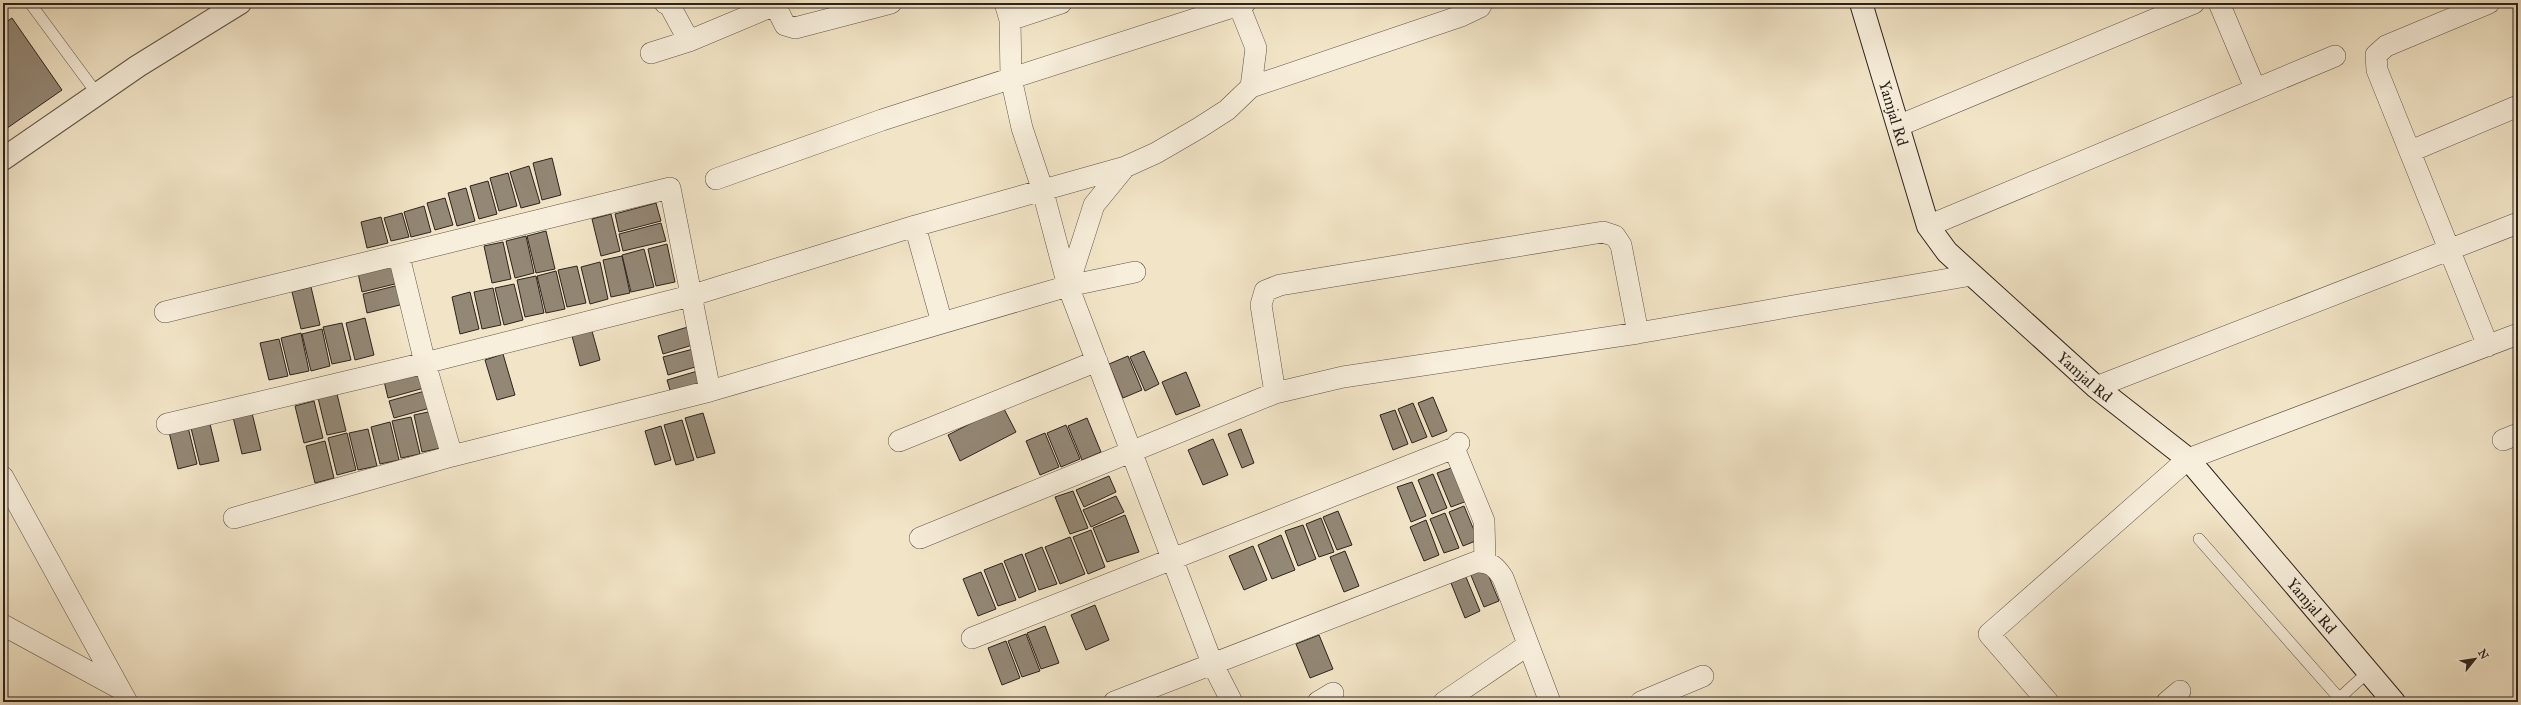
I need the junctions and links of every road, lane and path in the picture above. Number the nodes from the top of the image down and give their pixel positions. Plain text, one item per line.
1 (30, 3) edge
2 (240, 3) edge
3 (665, 3) edge
4 (891, 3) edge
5 (1061, 3) edge
6 (1482, 3) edge
7 (1861, 3) edge
8 (2194, 3) edge
9 (2219, 3) edge
10 (2488, 3) edge
11 (774, 4) edge
12 (1241, 4) edge
13 (1008, 12) edge
14 (689, 41) junction
15 (651, 53) dead end
16 (2335, 56) dead end
17 (1011, 78) junction
18 (1250, 86) junction
19 (2255, 88) junction
20 (98, 95) junction
21 (2518, 106) edge
22 (1898, 126) junction
23 (2411, 151) junction
24 (3, 159) edge
25 (1125, 166) junction
26 (716, 179) dead end
27 (1042, 188) junction
28 (2518, 223) edge
29 (915, 226) junction
30 (1928, 226) junction
31 (2450, 249) junction
32 (399, 256) junction
33 (1135, 272) dead end
34 (1972, 275) junction
35 (1068, 286) junction
36 (690, 296) junction
37 (165, 312) dead end
38 (942, 323) junction
39 (1638, 333) junction
40 (2518, 334) edge
41 (2488, 346) junction
42 (1097, 361) junction
43 (425, 363) junction
44 (2096, 387) junction
45 (710, 391) junction
46 (1275, 393) junction
47 (166, 424) dead end
48 (899, 441) dead end
49 (1131, 451) junction
50 (452, 456) junction
51 (2188, 459) junction
52 (3, 477) edge
53 (234, 518) dead end
54 (920, 538) dead end
55 (2199, 539) dead end
56 (1172, 558) junction
57 (1485, 561) junction
58 (3, 625) edge
59 (972, 638) dead end
60 (1528, 645) junction
61 (1212, 663) junction
62 (2368, 672) junction
63 (1703, 676) dead end
64 (123, 695) edge
65 (2337, 700) edge
66 (1114, 702) edge
67 (1232, 702) edge
68 (1444, 702) edge
69 (1550, 702) edge
70 (1641, 702) edge
71 (2048, 702) edge
72 (2394, 702) edge

1 - 20 lane
2 - 20 main road
3 - 14 street
4 - 11 street
5 - 13 street
6 - 18 street
7 - 22 main road, Yamjal Rd
8 - 22 street
9 - 19 street
10 - 23 street
11 - 14 street
12 - 17 street
12 - 18 street
13 - 17 street
14 - 15 street
16 - 19 street
17 - 26 street
17 - 27 street
18 - 25 street
19 - 30 street
20 - 24 main road
21 - 23 street
22 - 30 main road, Yamjal Rd
23 - 31 street
25 - 27 street
25 - 35 street
27 - 29 street
27 - 35 street
28 - 31 street
29 - 36 street
29 - 38 street
30 - 34 main road, Yamjal Rd
31 - 41 street
31 - 44 street
32 - 36 street
32 - 37 street
32 - 43 street
33 - 35 street
34 - 39 street
34 - 44 main road, Yamjal Rd
35 - 38 street
35 - 42 street
36 - 43 street
36 - 45 street
38 - 45 street
39 - 46 street
39 - 46 street
40 - 41 street
41 - 51 street
42 - 48 street
42 - 49 street
43 - 47 street
43 - 50 street
44 - 51 main road, Yamjal Rd
45 - 50 street
46 - 49 street
49 - 54 street
49 - 56 street
50 - 53 street
51 - 62 main road, Yamjal Rd
51 - 71 street
52 - 64 street
55 - 65 lane
56 - 57 street
56 - 59 street
56 - 61 street
57 - 60 street
57 - 61 street
58 - 64 street
60 - 68 street
60 - 69 street
61 - 66 street
61 - 67 street
62 - 65 lane
62 - 72 main road, Yamjal Rd
63 - 70 street

